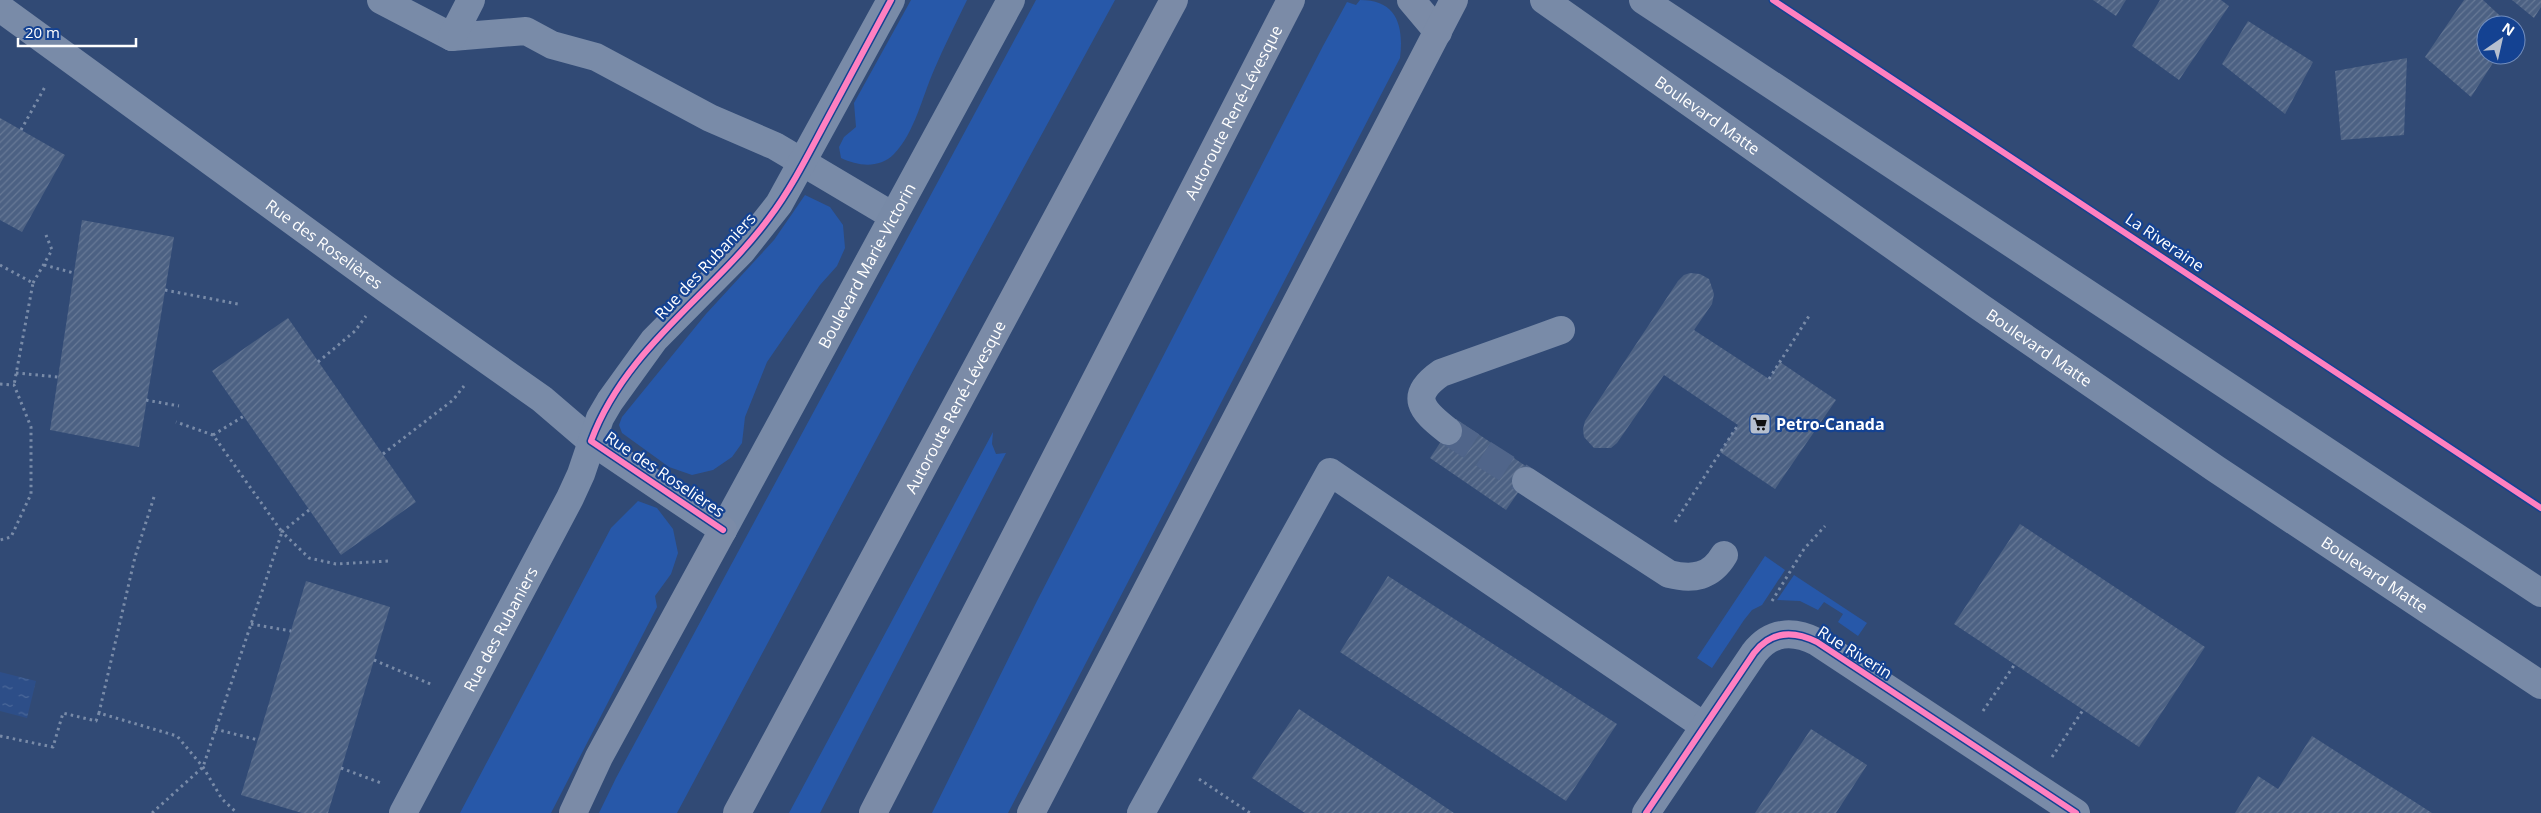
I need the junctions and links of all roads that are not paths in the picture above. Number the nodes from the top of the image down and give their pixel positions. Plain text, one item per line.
1 (381, 0) edge
2 (471, 0) edge
3 (891, 0) edge
4 (1011, 0) edge
5 (1174, 0) edge
6 (1411, 0) edge
7 (1454, 0) edge
8 (1544, 0) edge
9 (1643, 0) edge
10 (0, 8) edge
11 (1285, 11) edge
12 (1438, 32) junction
13 (452, 37) junction
14 (804, 162) junction
15 (893, 216) junction
16 (1561, 330) dead end
17 (1448, 431) tunnel mouth
18 (592, 441) junction
19 (1526, 481) tunnel mouth
20 (723, 530) junction
21 (1724, 555) dead end
22 (2541, 593) edge
23 (2541, 685) edge
24 (1704, 726) junction
25 (408, 804) edge
26 (573, 813) edge
27 (737, 813) edge
28 (873, 813) edge
29 (1031, 813) edge
30 (1141, 813) edge
31 (1646, 813) edge
32 (2076, 813) edge

1 - 13 street
2 - 13 street
3 - 14 street, Rue des Rubaniers
4 - 15 main road, Boulevard Marie-Victorin
5 - 27 highway, Autoroute René-Lévesque
6 - 12 highway
7 - 12 highway
8 - 23 main road, Boulevard Matte
9 - 22 main road
10 - 18 street, Rue des Roselières
11 - 28 highway, Autoroute René-Lévesque
12 - 29 highway
13 - 14 street
14 - 15 street
14 - 18 street, Rue des Rubaniers
15 - 20 main road, Boulevard Marie-Victorin
16 - 17 street
18 - 20 street, Rue des Roselières
18 - 25 street, Rue des Rubaniers
19 - 21 street
20 - 26 highway
24 - 30 street
24 - 31 street, Rue Riverin
24 - 32 street, Rue Riverin

